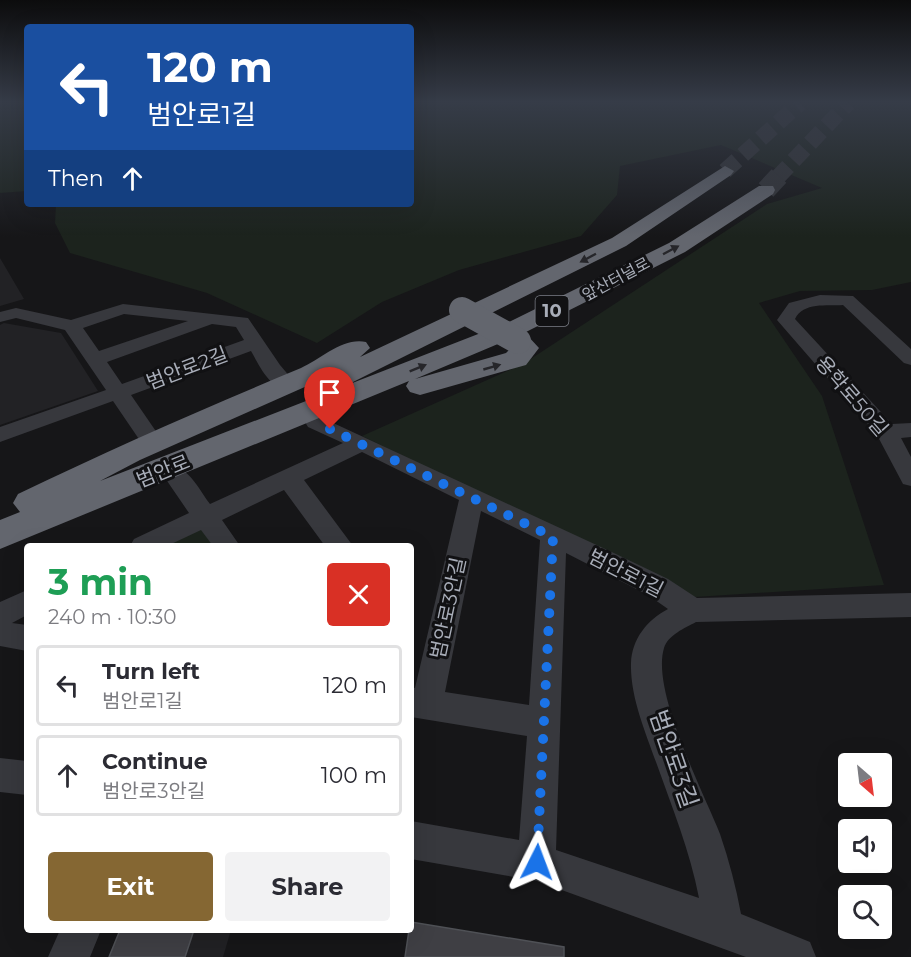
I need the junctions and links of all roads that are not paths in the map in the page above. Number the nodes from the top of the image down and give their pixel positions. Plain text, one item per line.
1 (725, 171) tunnel mouth
2 (766, 190) tunnel mouth
3 (0, 317) edge
4 (212, 319) junction
5 (72, 326) junction
6 (255, 343) junction
7 (95, 359) junction
8 (911, 359) edge
9 (119, 394) junction
10 (309, 401) junction
11 (911, 430) edge
12 (886, 432) junction
13 (0, 435) edge
14 (153, 443) junction
15 (362, 443) junction
16 (175, 475) junction
17 (288, 477) junction
18 (911, 478) edge
19 (472, 496) junction
20 (207, 515) junction
21 (0, 518) edge
22 (0, 535) edge
23 (553, 537) junction
24 (149, 543) edge
25 (225, 543) edge
26 (338, 543) edge
27 (24, 603) edge
28 (911, 604) edge
29 (692, 610) junction
30 (0, 615) edge
31 (0, 633) edge
32 (24, 637) edge
33 (419, 703) edge
34 (544, 723) junction
35 (0, 775) edge
36 (24, 778) edge
37 (414, 841) edge
38 (537, 862) junction
39 (724, 927) junction
40 (80, 933) edge
41 (69, 957) edge
42 (795, 957) edge

1 -> 10 highway, 앞산터널로 / 10
10 -> 2 highway, 앞산터널로 / 10
3 - 5 street
4 - 5 street
4 - 6 street
4 - 7 street, 범안로2길
5 - 7 street, 범안로2길
6 - 9 street, 범안로2길
6 - 10 street
7 - 9 street, 범안로2길
8 - 12 street, 용학로50길
9 - 13 street, 범안로2길
9 - 14 street, 범안로2길
10 -> 10 highway, bridge
10 - 14 highway
10 - 15 street
10 - 16 highway
10 - 21 highway, 범안로 / 10
10 - 22 highway, 범안로 / 10
11 - 12 street
12 - 18 street, 용학로50길
14 - 21 highway
15 - 17 street
15 - 19 street, 범안로1길
16 - 20 street
16 - 22 highway
17 - 20 street
17 - 26 street
19 - 23 street, 범안로1길
19 - 33 street, 범안로3안길
20 - 24 street
20 - 25 street
23 - 29 street, 범안로1길
23 - 34 street
27 - 30 street
28 - 29 street
29 - 39 street, 범안로3길
31 - 32 street
33 - 34 street
34 - 38 street
35 - 36 street
37 - 38 street
38 - 39 street
39 - 42 street
40 - 41 street

